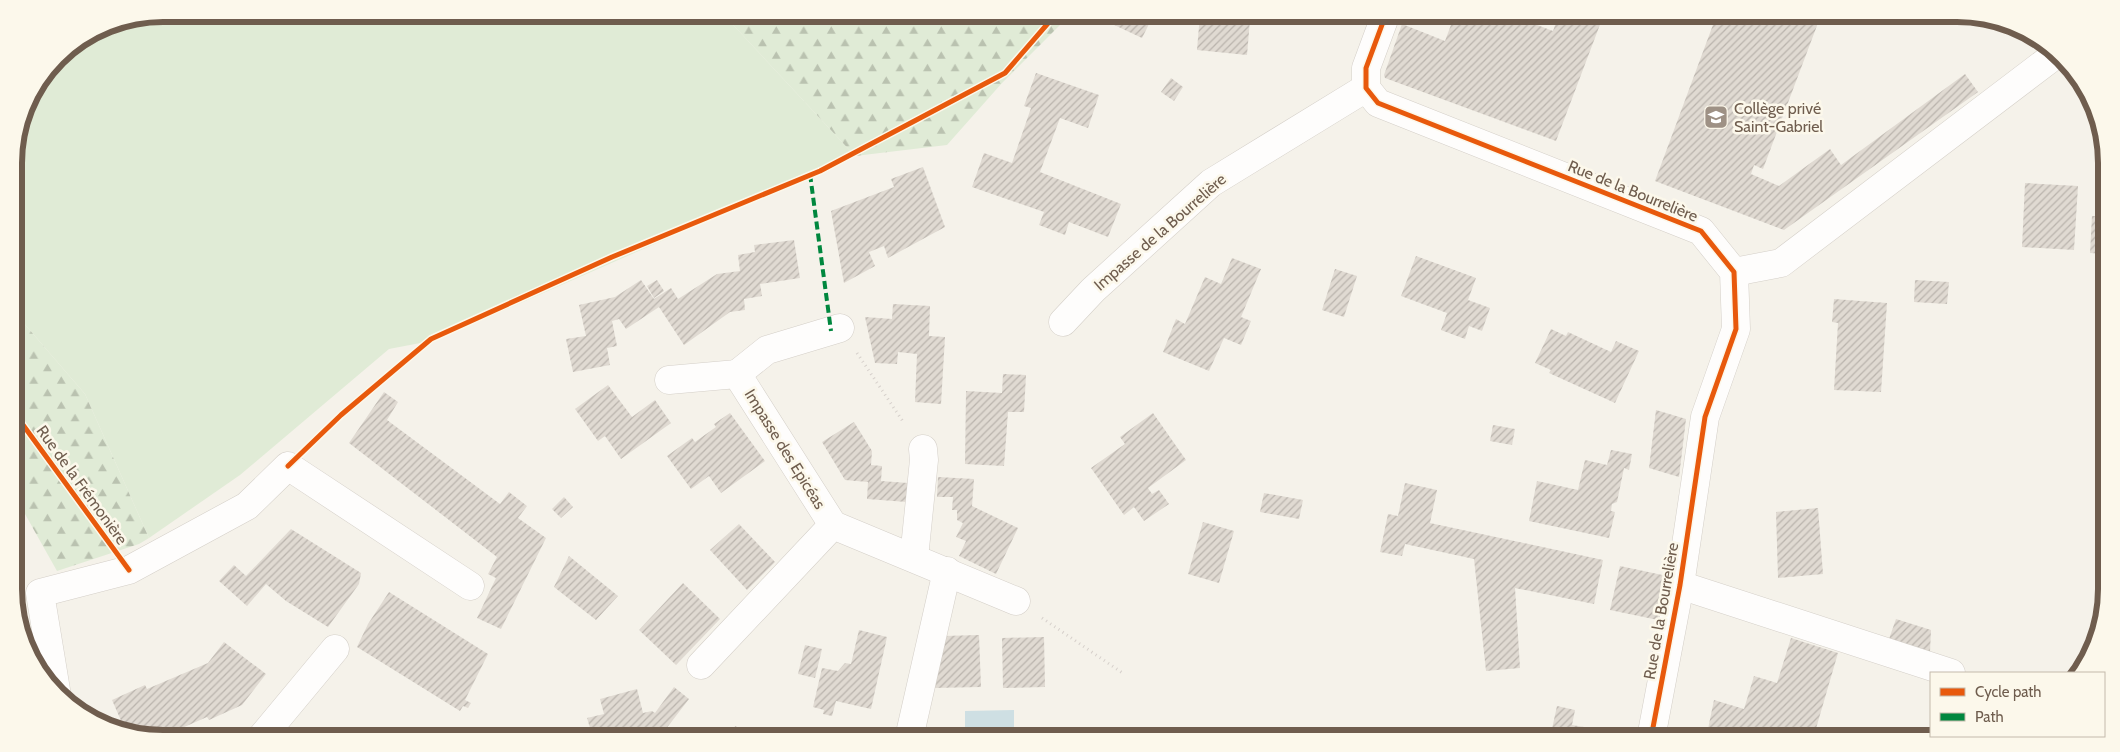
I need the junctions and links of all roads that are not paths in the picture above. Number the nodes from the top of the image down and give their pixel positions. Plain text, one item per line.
1 (1383, 23) edge
2 (2050, 59) edge
3 (1366, 88) junction
4 (1734, 272) junction
5 (1063, 322) dead end
6 (840, 328) road end
7 (737, 374) junction
8 (669, 380) dead end
9 (923, 449) road end
10 (833, 525) junction
11 (914, 558) junction
12 (947, 571) junction
13 (1680, 585) junction
14 (470, 586) dead end
15 (1016, 601) road end
16 (335, 649) dead end
17 (701, 665) dead end
18 (1948, 672) edge
19 (54, 676) edge
20 (1653, 729) edge
21 (268, 730) edge
22 (912, 730) edge

1 - 3 street
2 - 4 street
3 - 4 street, Rue de la Bourrelière
3 - 5 street, Impasse de la Bourrelière
4 - 13 street, Rue de la Bourrelière
6 - 7 street, Impasse des Epicéas
7 - 8 street, Impasse des Epicéas
7 - 10 street, Impasse des Epicéas
9 - 11 street
10 - 11 street
10 - 17 street
11 - 12 street
12 - 15 street
12 - 22 street
13 - 18 street
13 - 20 street, Rue de la Bourrelière
14 - 19 street
16 - 21 street

